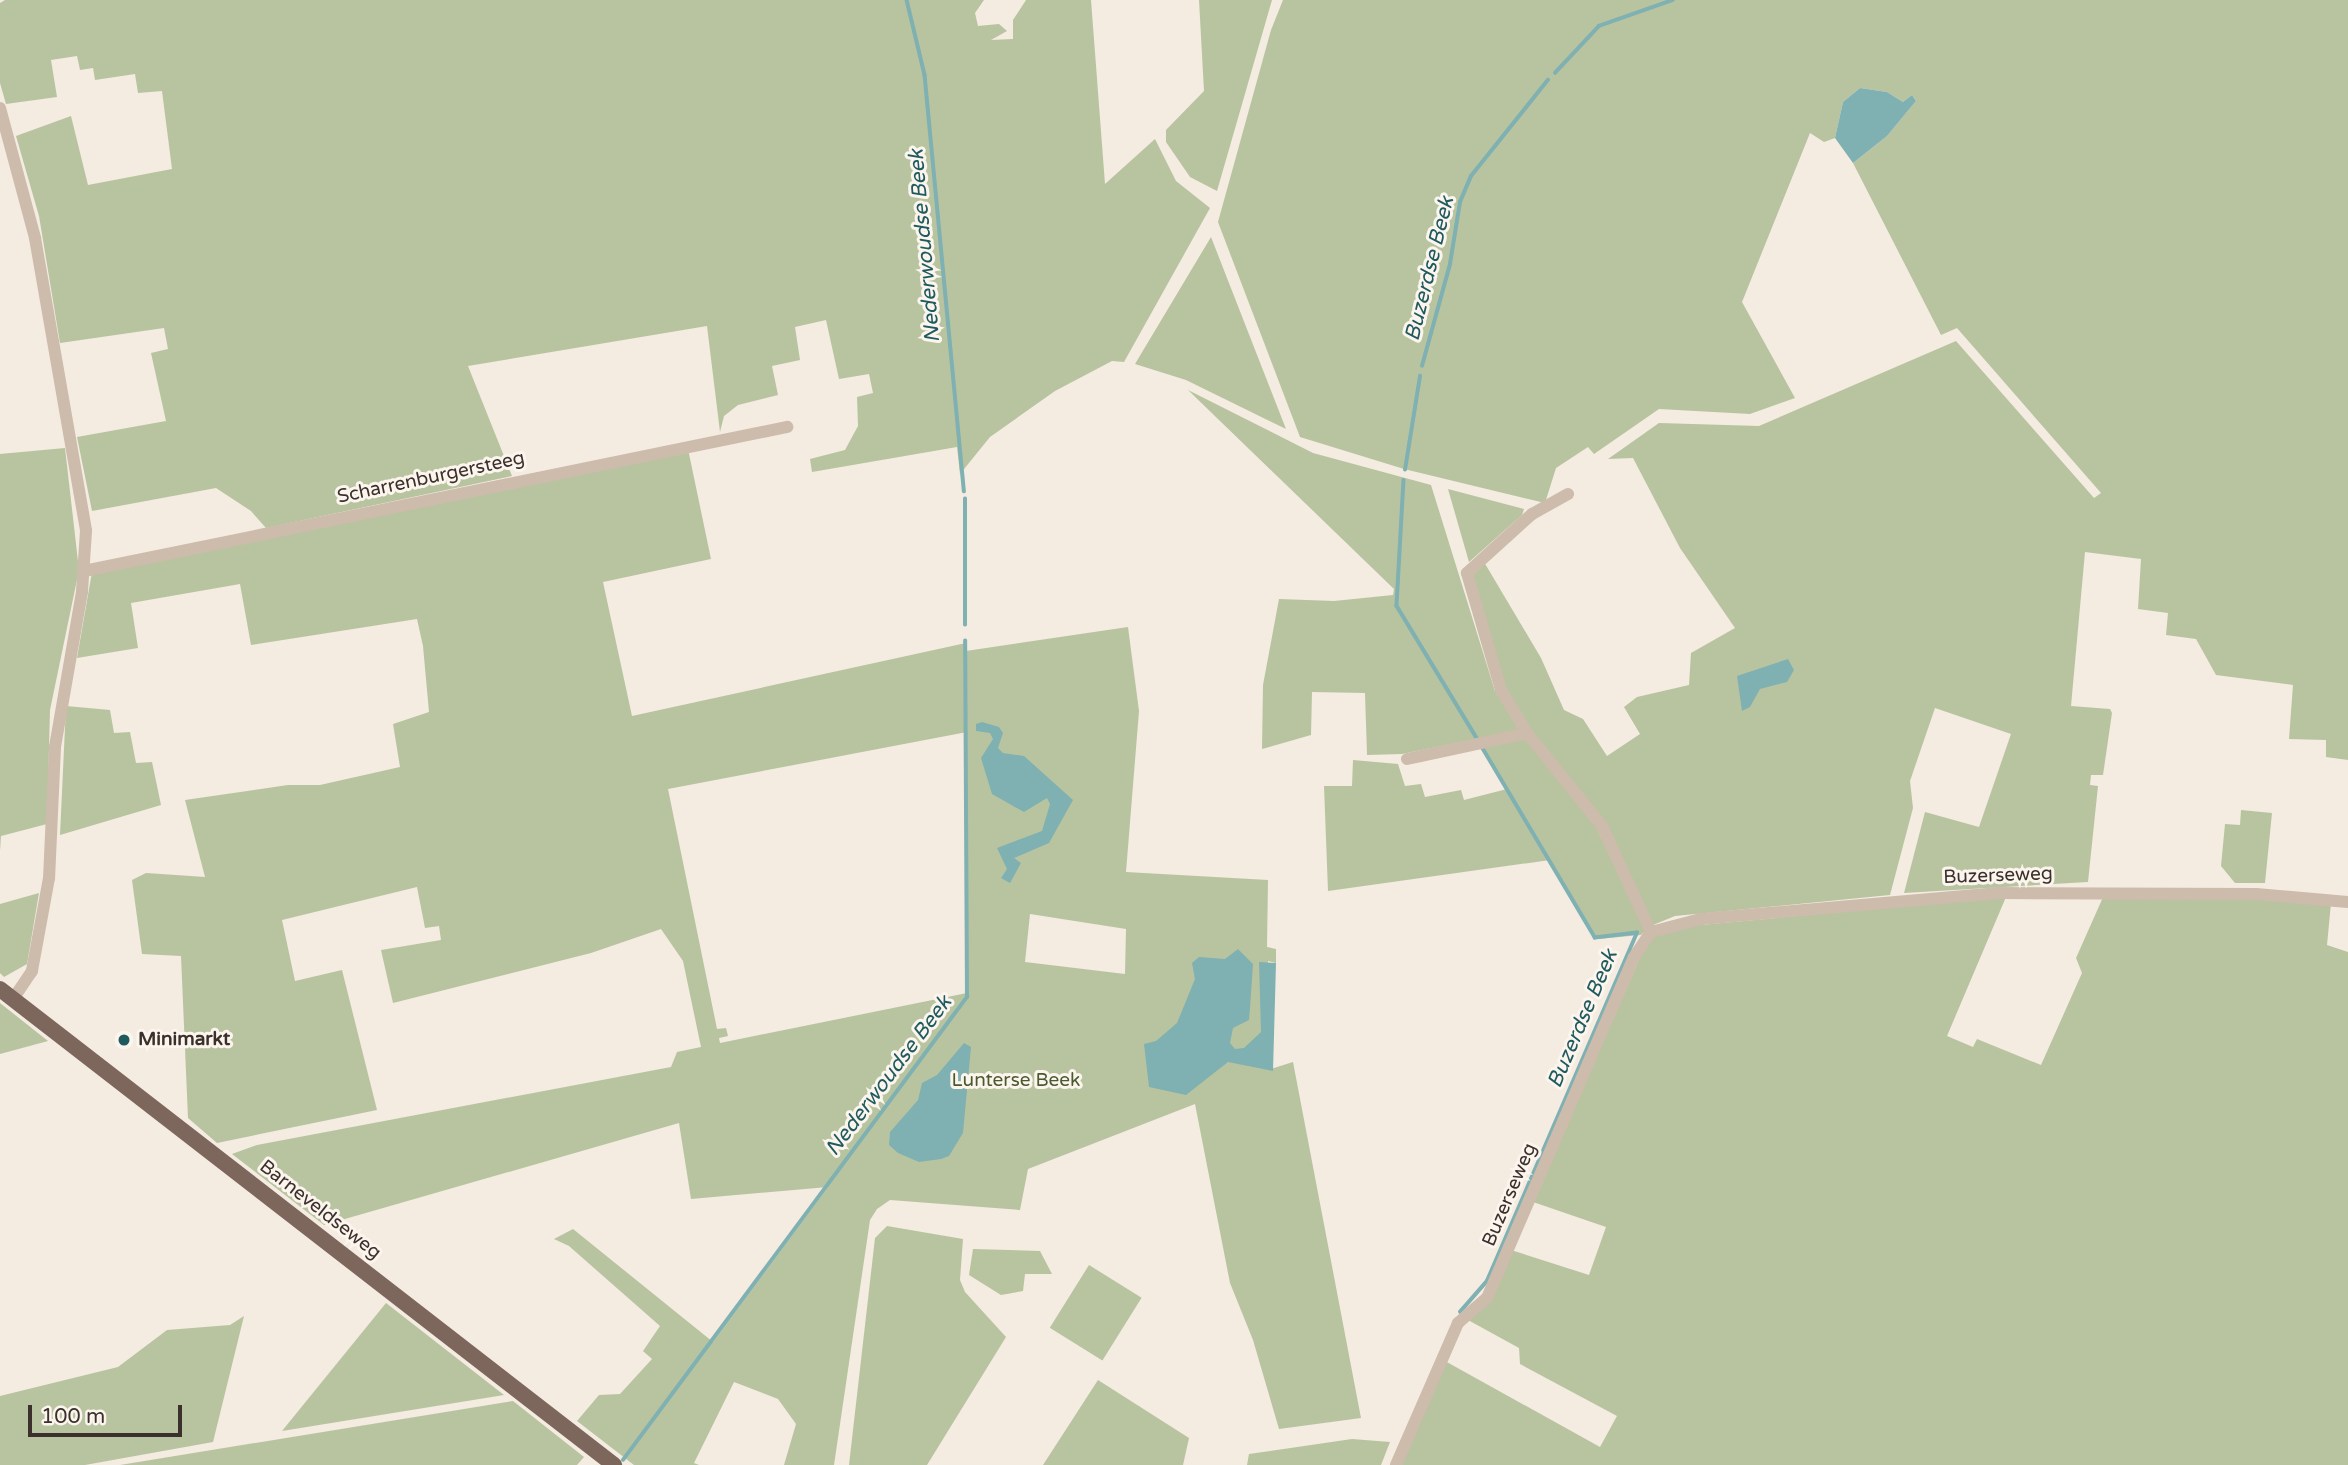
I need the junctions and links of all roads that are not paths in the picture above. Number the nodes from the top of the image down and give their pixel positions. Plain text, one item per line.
1 (0, 108) edge
2 (787, 426) dead end
3 (1568, 494) dead end
4 (84, 571) junction
5 (1527, 733) junction
6 (1407, 758) dead end
7 (2348, 902) edge
8 (1651, 932) junction
9 (7, 994) edge
10 (614, 1465) edge
11 (1396, 1465) edge

1 - 4 street
2 - 4 street, Scharrenburgersteeg
3 - 5 street
4 - 9 street
5 - 6 street
5 - 8 street
7 - 8 street, Buzerseweg
8 - 11 street, Buzerseweg
9 - 10 main road, Barneveldseweg

